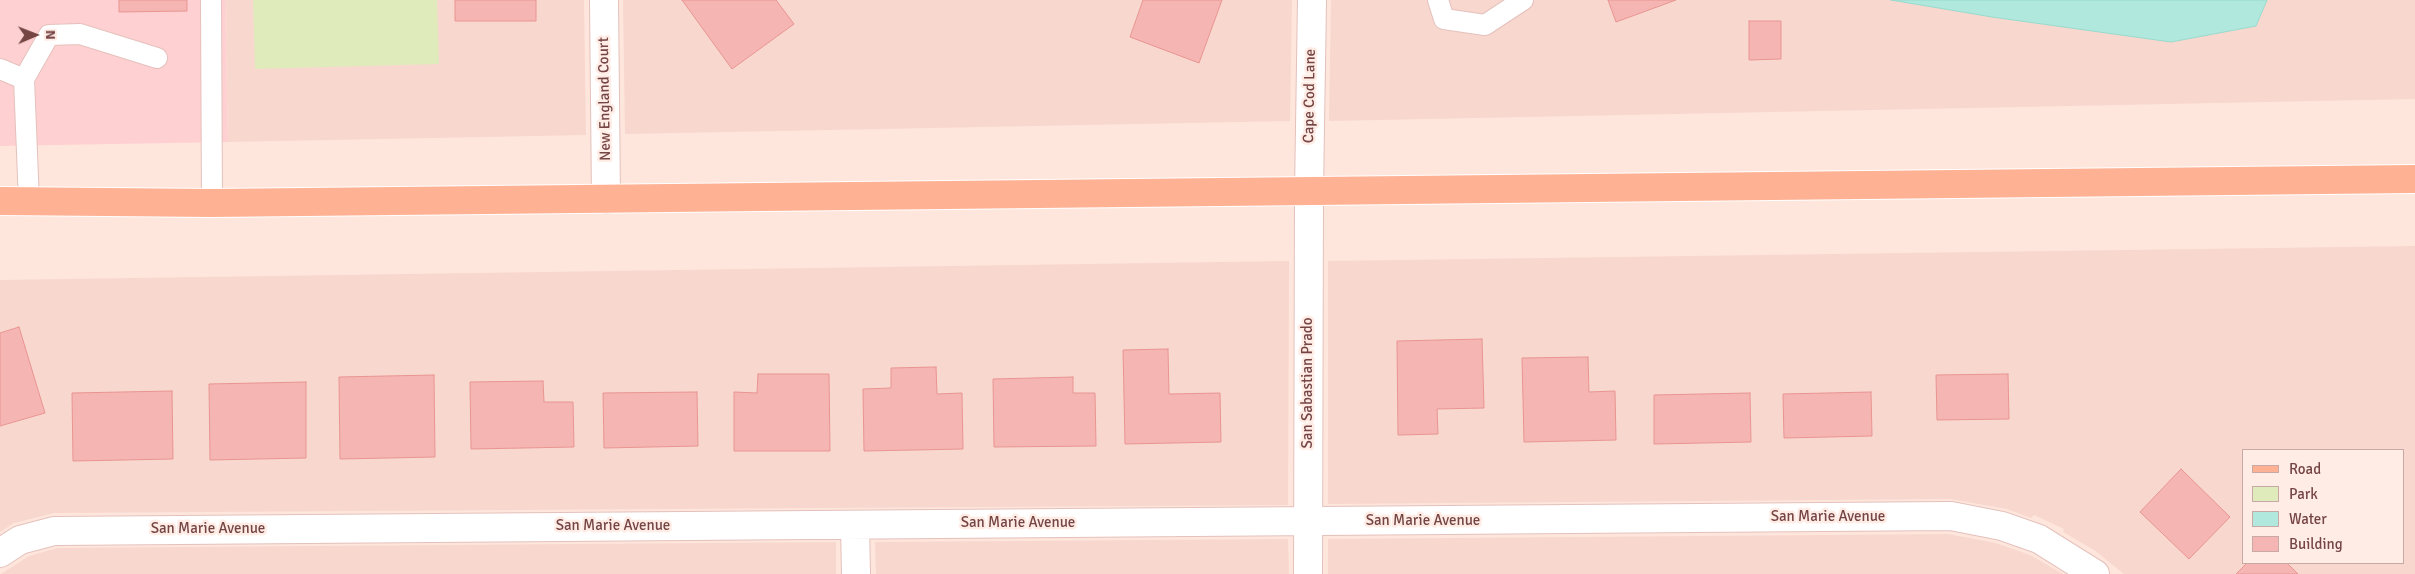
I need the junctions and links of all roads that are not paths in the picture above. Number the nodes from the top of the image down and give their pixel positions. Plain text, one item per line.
1 (211, 0) edge
2 (604, 0) edge
3 (1312, 0) edge
4 (1438, 0) edge
5 (1523, 0) edge
6 (157, 58) dead end
7 (0, 69) edge
8 (24, 80) junction
9 (2415, 179) edge
10 (1309, 191) junction
11 (606, 199) junction
12 (0, 202) edge
13 (29, 202) junction
14 (212, 203) junction
15 (1308, 522) junction
16 (855, 524) junction
17 (0, 554) edge
18 (856, 574) edge
19 (1308, 574) edge
20 (2095, 574) edge

1 - 14 lane
2 - 11 street, New England Court
3 - 10 street, Cape Cod Lane
4 - 5 lane
6 - 8 lane
7 - 8 lane
8 - 13 lane
9 - 10 main road
10 - 11 main road
10 - 15 street, San Sabastian Prado
11 - 14 main road
12 - 13 main road
13 - 14 main road
15 - 16 street, San Marie Avenue
15 - 19 street, San Sabastian Prado
15 - 20 street, San Marie Avenue
16 - 17 street, San Marie Avenue
16 - 18 street

